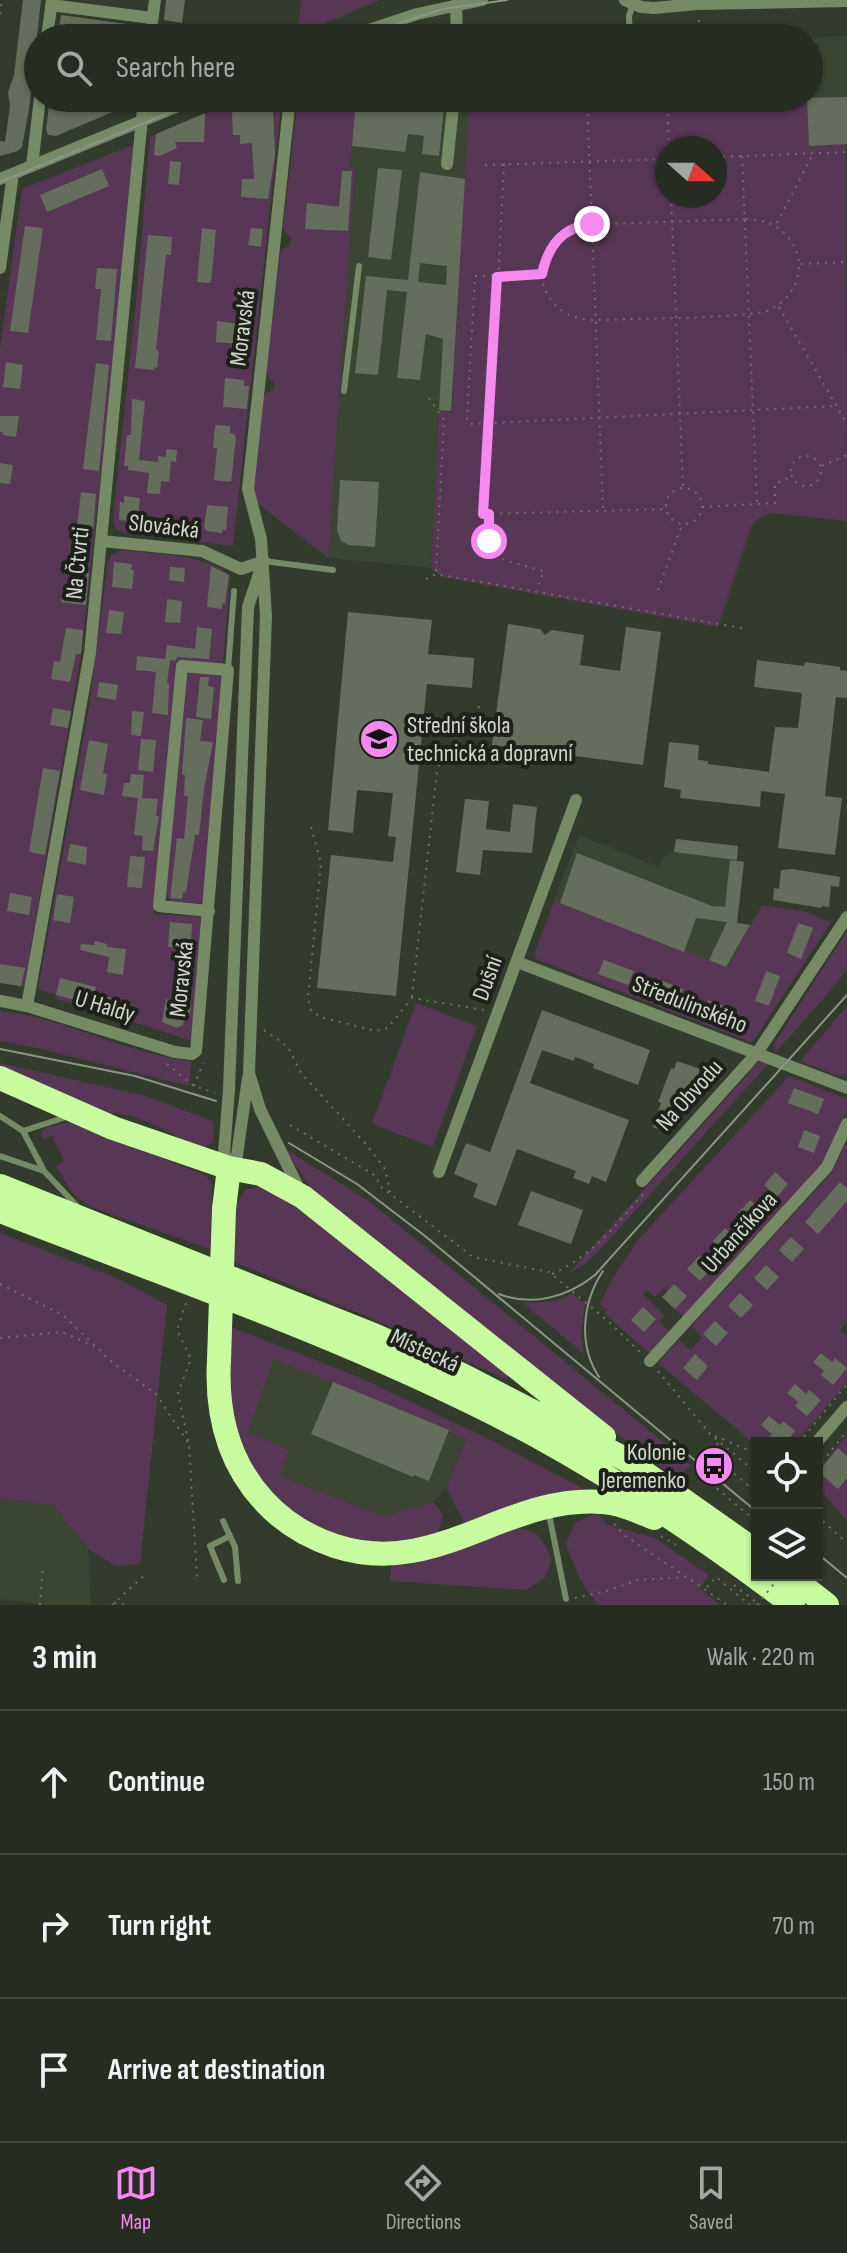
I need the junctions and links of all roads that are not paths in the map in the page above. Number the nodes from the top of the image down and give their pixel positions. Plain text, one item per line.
1 (155, 0) edge
2 (482, 0) edge
3 (847, 1) edge
4 (629, 2) edge
5 (52, 3) edge
6 (456, 4) junction
7 (152, 18) junction
8 (49, 24) edge
9 (152, 24) edge
10 (385, 24) edge
11 (457, 24) edge
12 (629, 24) edge
13 (38, 112) edge
14 (142, 112) edge
15 (163, 112) edge
16 (288, 112) edge
17 (453, 112) edge
18 (141, 121) junction
19 (447, 164) dead end
20 (32, 166) junction
21 (6, 177) edge
22 (359, 266) dead end
23 (0, 268) edge
24 (344, 391) dead end
25 (102, 541) junction
26 (264, 561) junction
27 (333, 570) dead end
28 (234, 591) dead end
29 (228, 670) junction
30 (576, 800) dead end
31 (209, 911) junction
32 (847, 917) edge
33 (517, 962) junction
34 (0, 1001) edge
35 (27, 1006) junction
36 (196, 1051) joint
37 (757, 1053) junction
38 (249, 1073) junction
39 (0, 1078) edge
40 (847, 1088) edge
41 (77, 1113) junction
42 (0, 1116) edge
43 (847, 1124) edge
44 (23, 1131) junction
45 (0, 1156) edge
46 (229, 1168) junction
47 (44, 1171) junction
48 (439, 1172) dead end
49 (642, 1181) dead end
50 (0, 1186) edge
51 (303, 1197) junction
52 (0, 1211) edge
53 (124, 1235) junction
54 (650, 1361) road end
55 (847, 1407) edge
56 (821, 1437) edge
57 (625, 1459) junction
58 (548, 1507) junction
59 (223, 1521) dead end
60 (230, 1536) junction
61 (751, 1548) edge
62 (725, 1566) junction
63 (224, 1580) dead end
64 (238, 1581) dead end
65 (797, 1581) edge
66 (566, 1599) road end
67 (793, 1605) edge
68 (827, 1605) edge

1 - 7 street
2 - 6 street
3 - 4 street
4 - 12 lane
5 - 7 street
5 - 8 street
6 - 10 street
6 - 11 street
7 - 9 street
13 - 20 street
14 - 18 street, Na Čtvrti
15 - 18 street
16 - 26 street, Moravská
17 - 19 street
18 - 20 street
18 - 25 street, Na Čtvrti
20 - 21 street
21 - 23 street
22 - 24 lane
25 - 26 street, Slovácká
25 - 35 street, Na Čtvrti
26 - 27 lane
26 - 38 street, Moravská
26 - 46 street
28 - 29 lane, Moravská
29 - 31 street, Moravská
29 - 31 street, Moravská
30 - 33 street, Dušní
31 - 36 street, Moravská
32 - 37 street, Na Obvodu
33 - 37 street, Středulinského
33 - 48 street, Dušní
34 - 35 street, U Haldy
35 - 36 street, U Haldy
37 - 40 street, Středulinského
37 - 49 street, Na Obvodu
38 - 46 street
38 - 51 street
39 - 41 highway
41 - 44 lane
41 - 46 highway
42 - 44 lane
43 - 54 street, Urbančíkova
44 - 47 lane
45 - 47 lane
46 - 51 highway
46 - 58 highway, bridge
47 - 53 lane
50 - 53 highway, Místecká
51 - 57 highway
52 - 62 highway, Místecká
53 - 57 highway, Místecká
55 - 56 street
57 - 61 highway, Místecká
58 - 62 highway
58 - 66 lane
59 - 60 lane
60 - 63 lane
60 - 64 lane
62 - 67 highway, Místecká
65 - 68 highway

